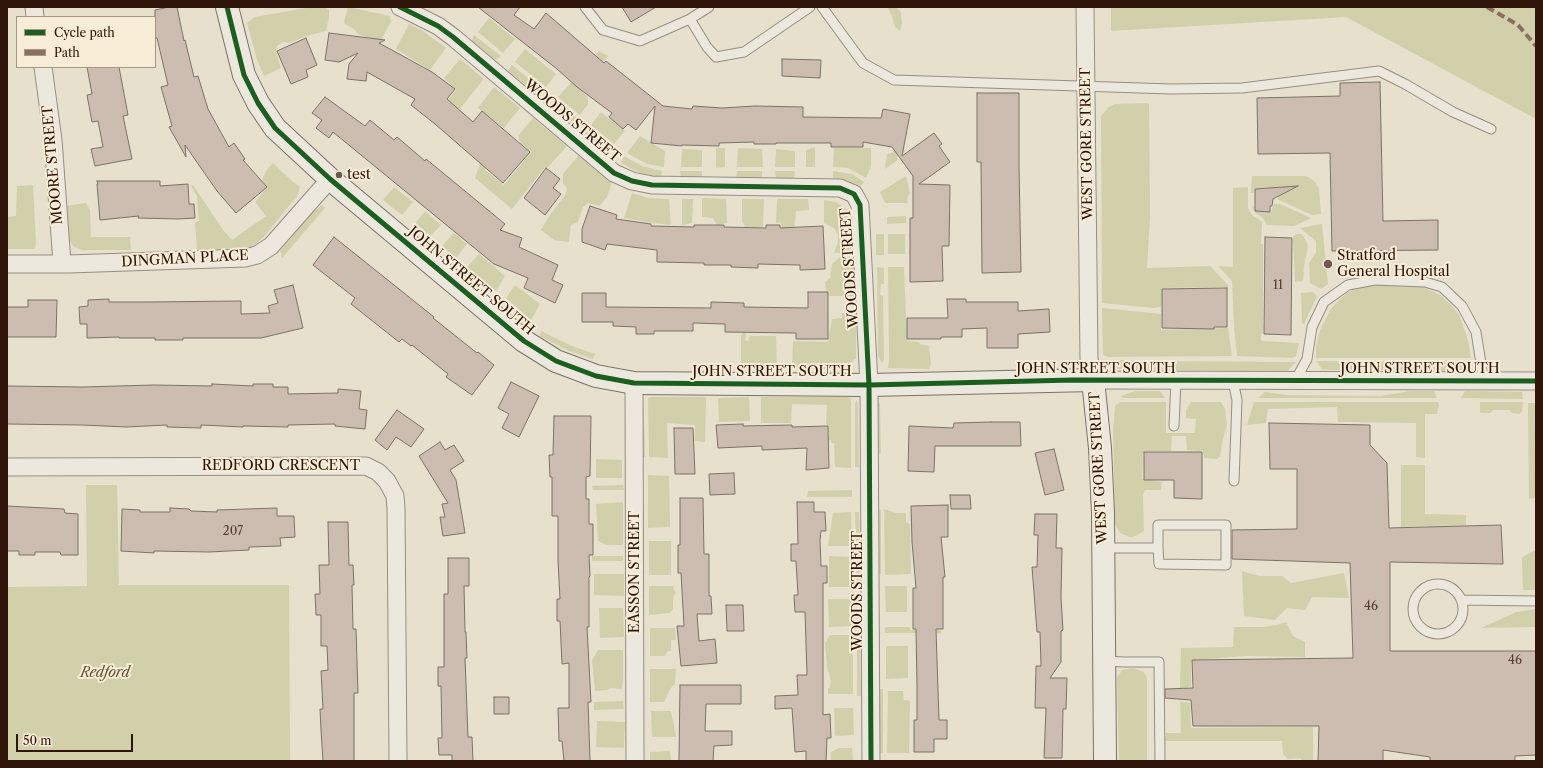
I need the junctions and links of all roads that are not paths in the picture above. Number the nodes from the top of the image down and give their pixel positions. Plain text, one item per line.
1 (231, 7) edge
2 (400, 7) edge
3 (585, 7) edge
4 (709, 7) edge
5 (810, 7) edge
6 (822, 7) edge
7 (1085, 7) edge
8 (690, 19) junction
9 (43, 68) edge
10 (1086, 87) junction
11 (1491, 129) dead end
12 (330, 179) junction
13 (62, 263) junction
14 (7, 264) edge
15 (1093, 380) junction
16 (1176, 380) junction
17 (1233, 381) junction
18 (1295, 381) junction
19 (1536, 381) edge
20 (1484, 382) junction
21 (634, 383) junction
22 (869, 385) junction
23 (1174, 426) dead end
24 (7, 467) edge
25 (1234, 481) dead end
26 (1104, 548) junction
27 (1158, 548) junction
28 (1462, 600) junction
29 (1536, 601) edge
30 (1105, 661) junction
31 (398, 761) edge
32 (635, 761) edge
33 (871, 761) edge
34 (1105, 761) edge
35 (1160, 761) edge

1 - 12 street, JOHN STREET SOUTH
2 - 22 street, WOODS STREET
3 - 8 lane
4 - 8 lane
5 - 8 lane
6 - 10 lane
7 - 10 street, WEST GORE STREET
9 - 13 street, MOORE STREET
10 - 11 lane
10 - 15 street, WEST GORE STREET
12 - 13 street, DINGMAN PLACE
12 - 21 street, JOHN STREET SOUTH
13 - 14 street, DINGMAN PLACE
15 - 16 street, JOHN STREET SOUTH
15 - 22 street, JOHN STREET SOUTH
15 - 26 street, WEST GORE STREET
16 - 17 street, JOHN STREET SOUTH
16 - 23 lane
17 - 18 street, JOHN STREET SOUTH
17 - 25 lane
18 - 20 street, JOHN STREET SOUTH
18 - 20 lane
19 - 20 street, JOHN STREET SOUTH
21 - 22 street, JOHN STREET SOUTH
21 - 32 street, EASSON STREET
22 - 33 street, WOODS STREET
24 - 31 street, REDFORD CRESCENT
26 - 27 lane
26 - 30 street, WEST GORE STREET
27 - 27 lane
28 - 28 lane
28 - 29 lane
30 - 34 street, WEST GORE STREET
30 - 35 lane

